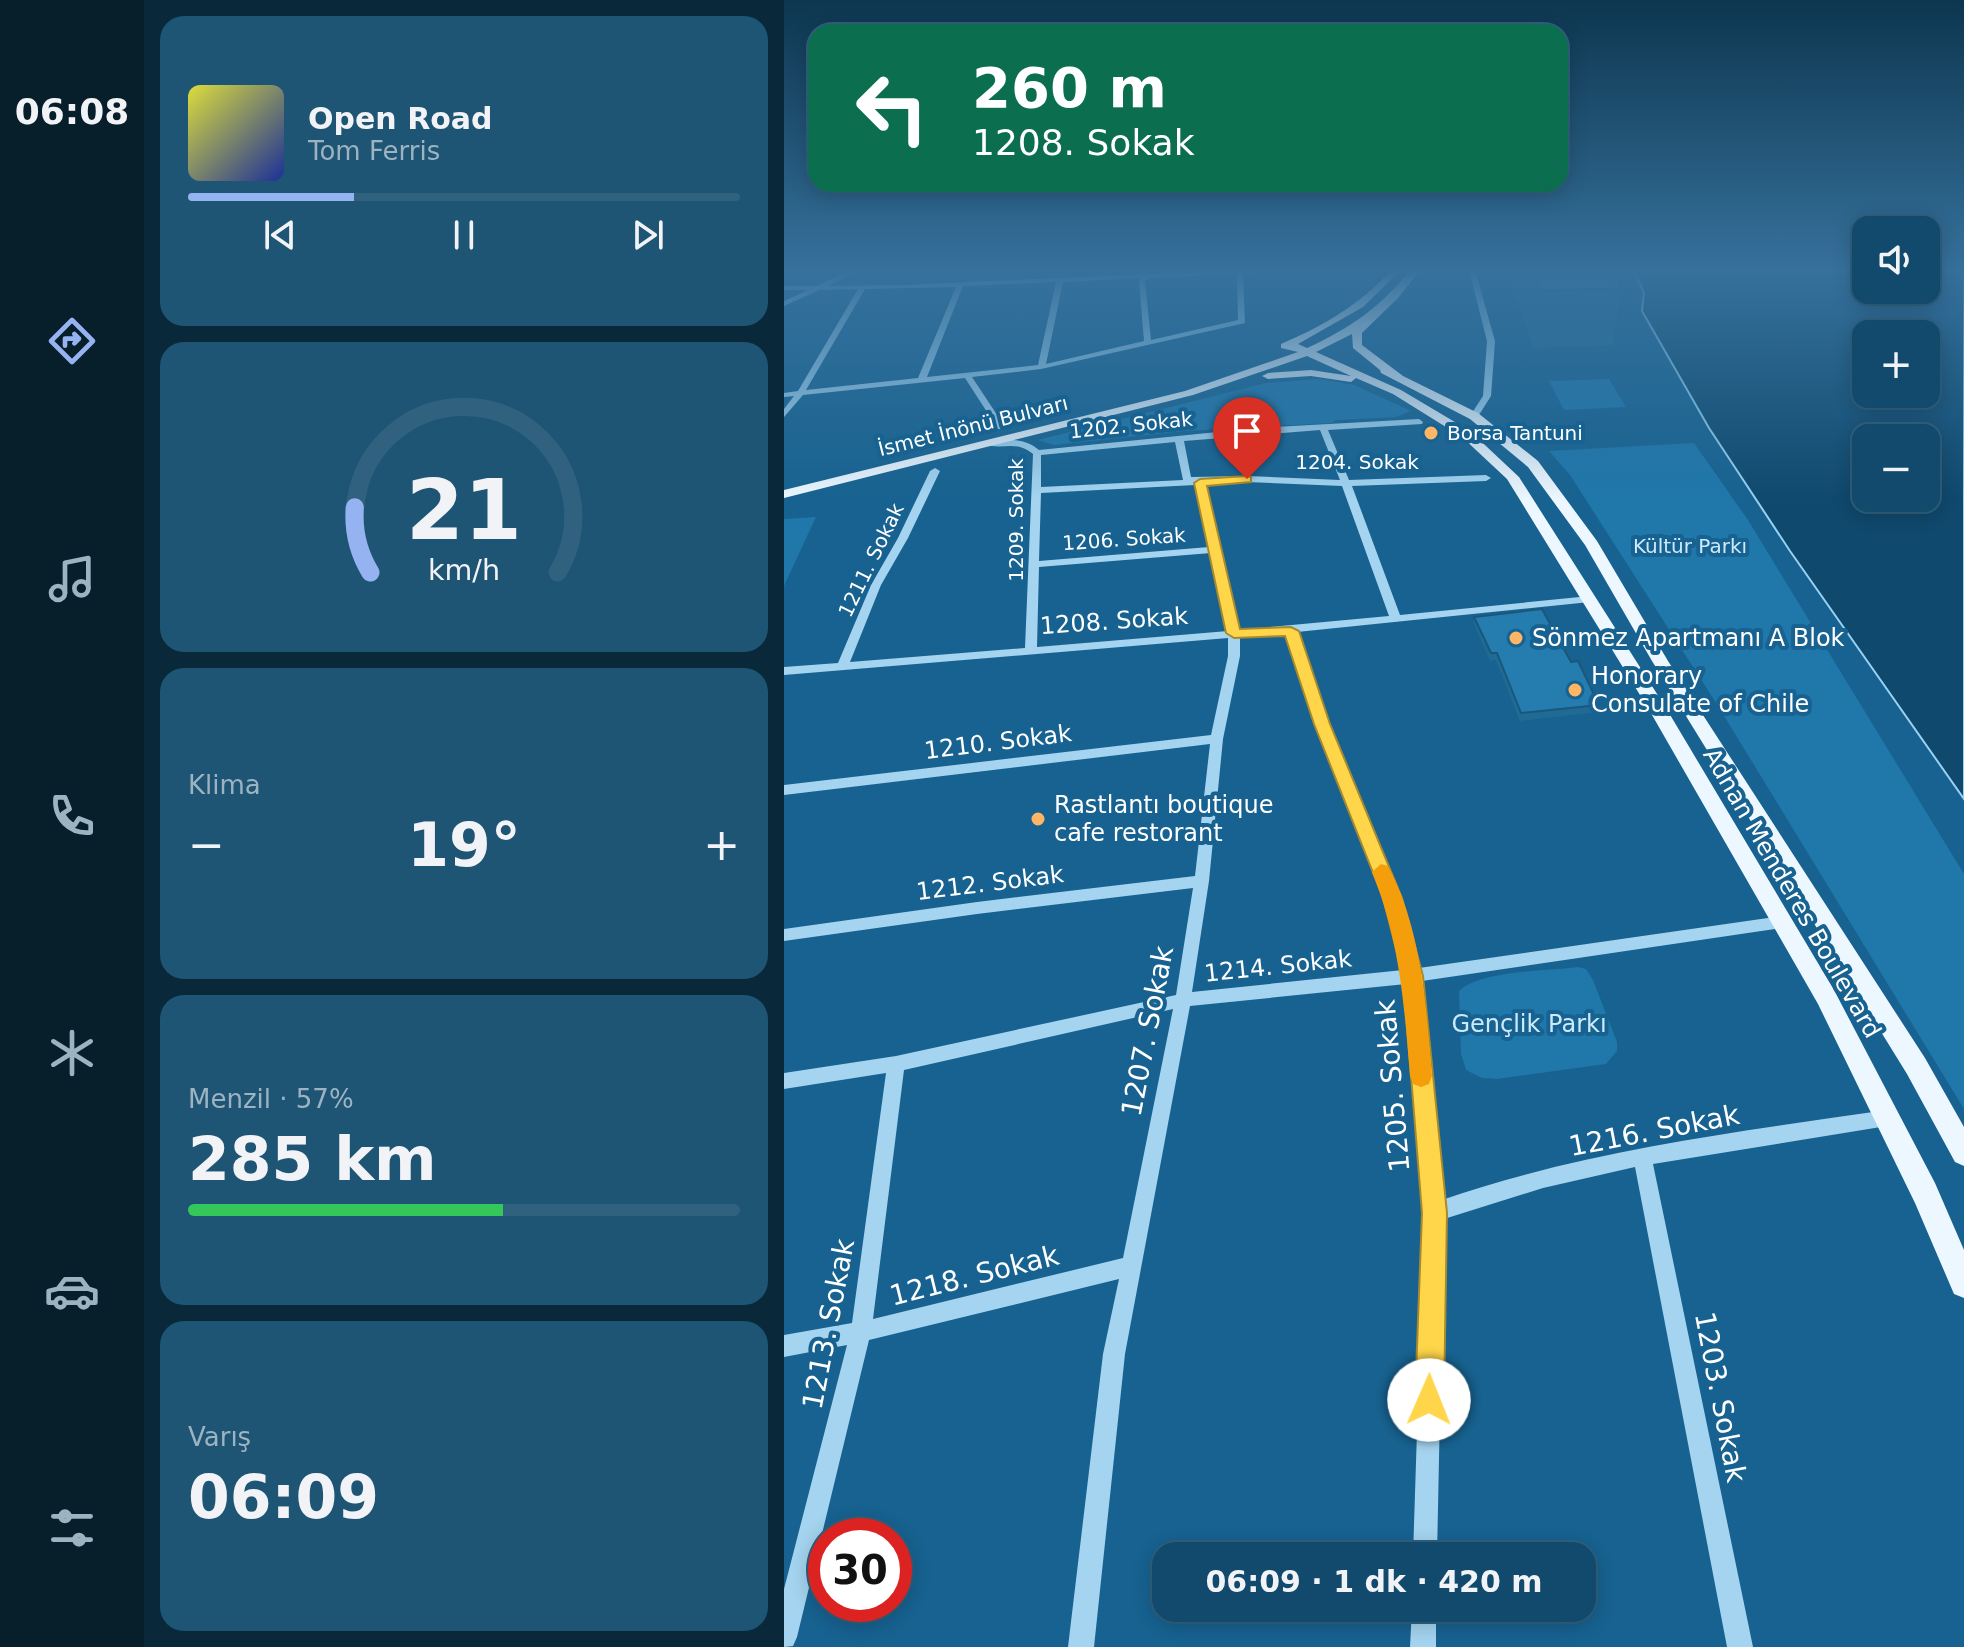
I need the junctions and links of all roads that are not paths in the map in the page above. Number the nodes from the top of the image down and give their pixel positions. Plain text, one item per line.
1 (828, 347) edge
2 (935, 347) edge
3 (1045, 347) edge
4 (1135, 347) edge
5 (1281, 347) edge
6 (1307, 347) edge
7 (1316, 347) edge
8 (1360, 347) edge
9 (1491, 347) edge
10 (1041, 367) junction
11 (968, 377) junction
12 (921, 381) junction
13 (1400, 385) junction
14 (1189, 393) junction
15 (800, 394) junction
16 (784, 395) edge
17 (784, 414) edge
18 (1474, 416) junction
19 (1419, 422) dead end
20 (1001, 427) junction
21 (1323, 428) junction
22 (1179, 438) junction
23 (977, 446) junction
24 (1037, 453) junction
25 (935, 471) dead end
26 (1486, 478) dead end
27 (784, 480) edge
28 (1200, 483) junction
29 (1346, 483) junction
30 (1037, 490) junction
31 (784, 494) edge
32 (1215, 550) junction
33 (1036, 564) junction
34 (1590, 599) junction
35 (1396, 620) junction
36 (1291, 631) junction
37 (1234, 633) junction
38 (1031, 649) junction
39 (842, 667) junction
40 (784, 671) edge
41 (1217, 739) junction
42 (784, 790) edge
43 (1202, 881) junction
44 (1782, 922) junction
45 (784, 935) edge
46 (1413, 976) junction
47 (1183, 1000) junction
48 (896, 1064) junction
49 (784, 1081) edge
50 (1887, 1118) junction
51 (1964, 1153) edge
52 (1643, 1158) junction
53 (1434, 1213) junction
54 (1130, 1266) junction
55 (1964, 1284) edge
56 (861, 1332) junction
57 (784, 1346) edge
58 (1425, 1542) edge
59 (1424, 1622) edge
60 (784, 1637) edge
61 (1081, 1647) edge
62 (1423, 1647) edge
63 (1740, 1647) edge

1 - 15 street
2 - 12 street
3 - 10 street
4 - 10 street
5 - 20 main road, İsmet İnönü Bulvarı
6 - 14 main road, İsmet İnönü Bulvarı
7 - 13 main road, Adnan Menderes Boulevard
8 - 13 main road
9 - 18 street
10 - 11 street
11 - 12 street
11 - 20 street
12 - 15 street
13 - 14 main road
13 - 18 main road, Adnan Menderes Boulevard
13 - 34 main road, Adnan Menderes Boulevard
14 - 23 main road, İsmet İnönü Bulvarı
15 - 16 street
15 - 17 street
18 - 51 main road, Adnan Menderes Boulevard
19 - 21 street, 1202. Sokak
20 - 27 main road, İsmet İnönü Bulvarı
21 - 22 street, 1202. Sokak
21 - 29 street
22 - 24 street, 1202. Sokak
22 - 28 street, 1207. Sokak
23 - 24 street, 1209. Sokak
23 - 31 main road, İsmet İnönü Bulvarı
24 - 30 street, 1209. Sokak
25 - 39 street, 1211. Sokak
26 - 29 street, 1204. Sokak
28 - 29 street, 1204. Sokak
28 - 30 street, 1204. Sokak
28 - 32 street, 1207. Sokak
29 - 35 street
30 - 33 street, 1209. Sokak
32 - 33 street, 1206. Sokak
32 - 37 street, 1207. Sokak
33 - 38 street, 1209. Sokak
34 - 35 street, 1208. Sokak
34 - 44 main road, Adnan Menderes Boulevard
35 - 36 street, 1208. Sokak
36 - 37 street, 1208. Sokak
36 - 46 street, 1205. Sokak
37 - 38 street, 1208. Sokak
37 - 41 street, 1207. Sokak
38 - 39 street, 1208. Sokak
39 - 40 street, 1208. Sokak
41 - 42 street, 1210. Sokak
41 - 43 street, 1207. Sokak
43 - 45 street, 1212. Sokak
43 - 47 street, 1207. Sokak
44 - 46 street, 1214. Sokak
44 - 50 main road, Adnan Menderes Boulevard
46 - 47 street, 1214. Sokak
46 - 53 street, 1205. Sokak
47 - 48 street, 1214. Sokak
47 - 54 street, 1207. Sokak
48 - 49 street, 1214. Sokak
48 - 56 street, 1213. Sokak
50 - 52 street, 1216. Sokak
50 - 55 main road, Adnan Menderes Boulevard
52 - 53 street, 1216. Sokak
52 - 63 street, 1203. Sokak
53 - 58 street, 1205. Sokak
54 - 56 street, 1218. Sokak
54 - 61 street, 1207. Sokak
56 - 57 street, 1218. Sokak
56 - 60 street, 1213. Sokak
59 - 62 street

